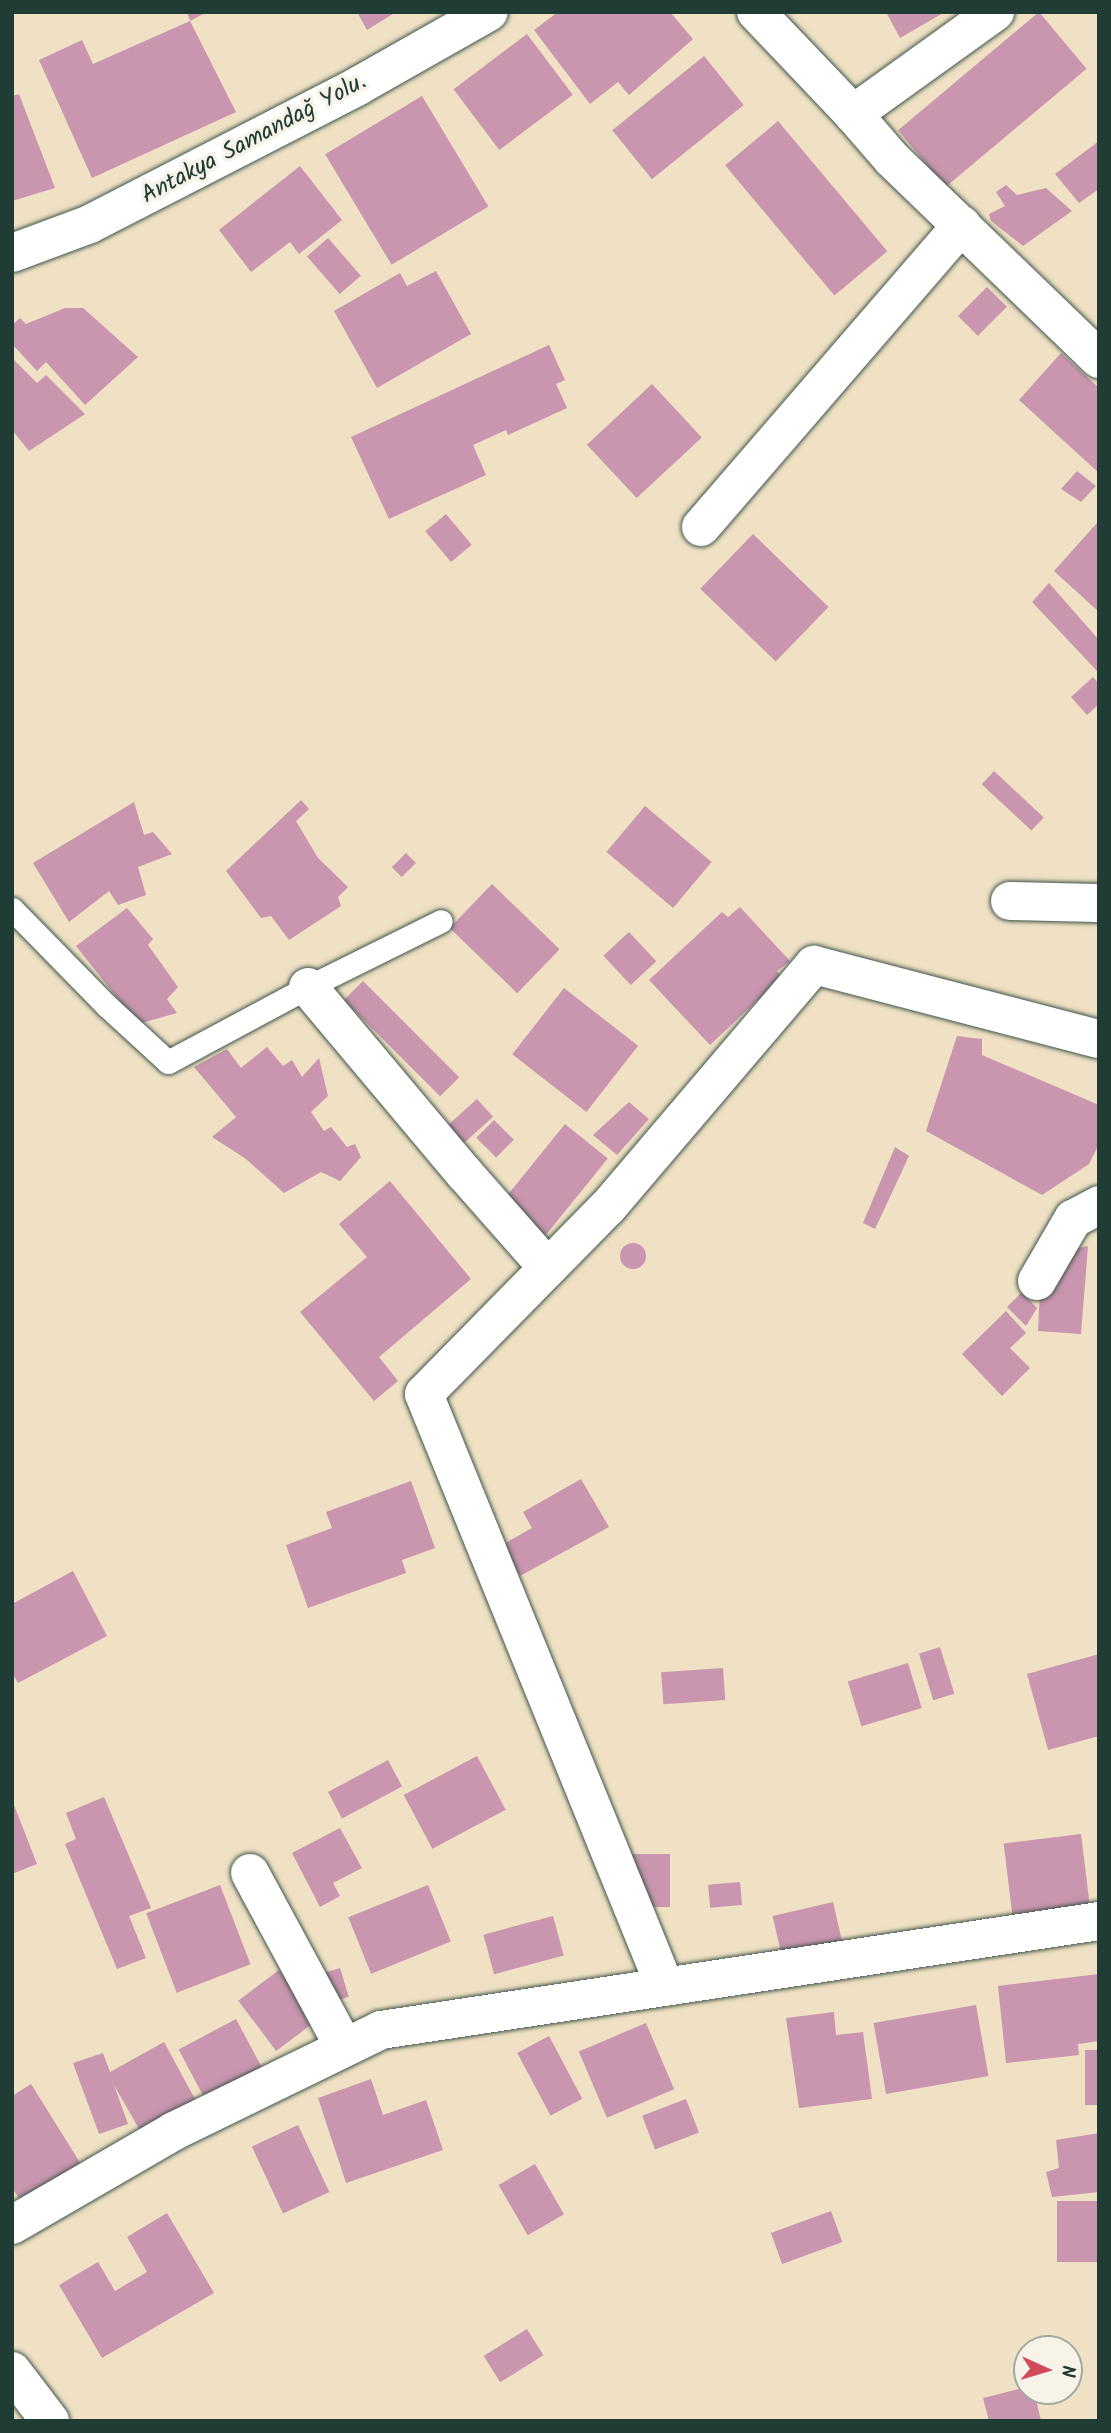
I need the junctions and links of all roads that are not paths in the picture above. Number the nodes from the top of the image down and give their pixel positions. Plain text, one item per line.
1 (489, 12) edge
2 (756, 12) edge
3 (995, 12) edge
4 (853, 114) junction
5 (962, 225) junction
6 (12, 253) edge
7 (1099, 359) edge
8 (701, 527) dead end
9 (1010, 901) dead end
10 (1099, 903) edge
11 (12, 909) edge
12 (441, 921) dead end
13 (308, 987) junction
14 (1099, 1039) edge
15 (1099, 1205) edge
16 (548, 1268) junction
17 (1037, 1281) dead end
18 (250, 1873) dead end
19 (1099, 1921) edge
20 (665, 1987) junction
21 (345, 2047) junction
22 (12, 2225) edge
23 (12, 2371) edge
24 (50, 2421) edge

1 - 6 street, Antakya Samandağ Yolu.
2 - 4 street
3 - 4 street
4 - 5 street
5 - 7 street
5 - 8 street
9 - 10 street
11 - 13 lane
12 - 13 lane
13 - 16 street
14 - 16 street
15 - 17 street
16 - 20 street
18 - 21 street
19 - 20 street
20 - 21 street
21 - 22 street
23 - 24 street

